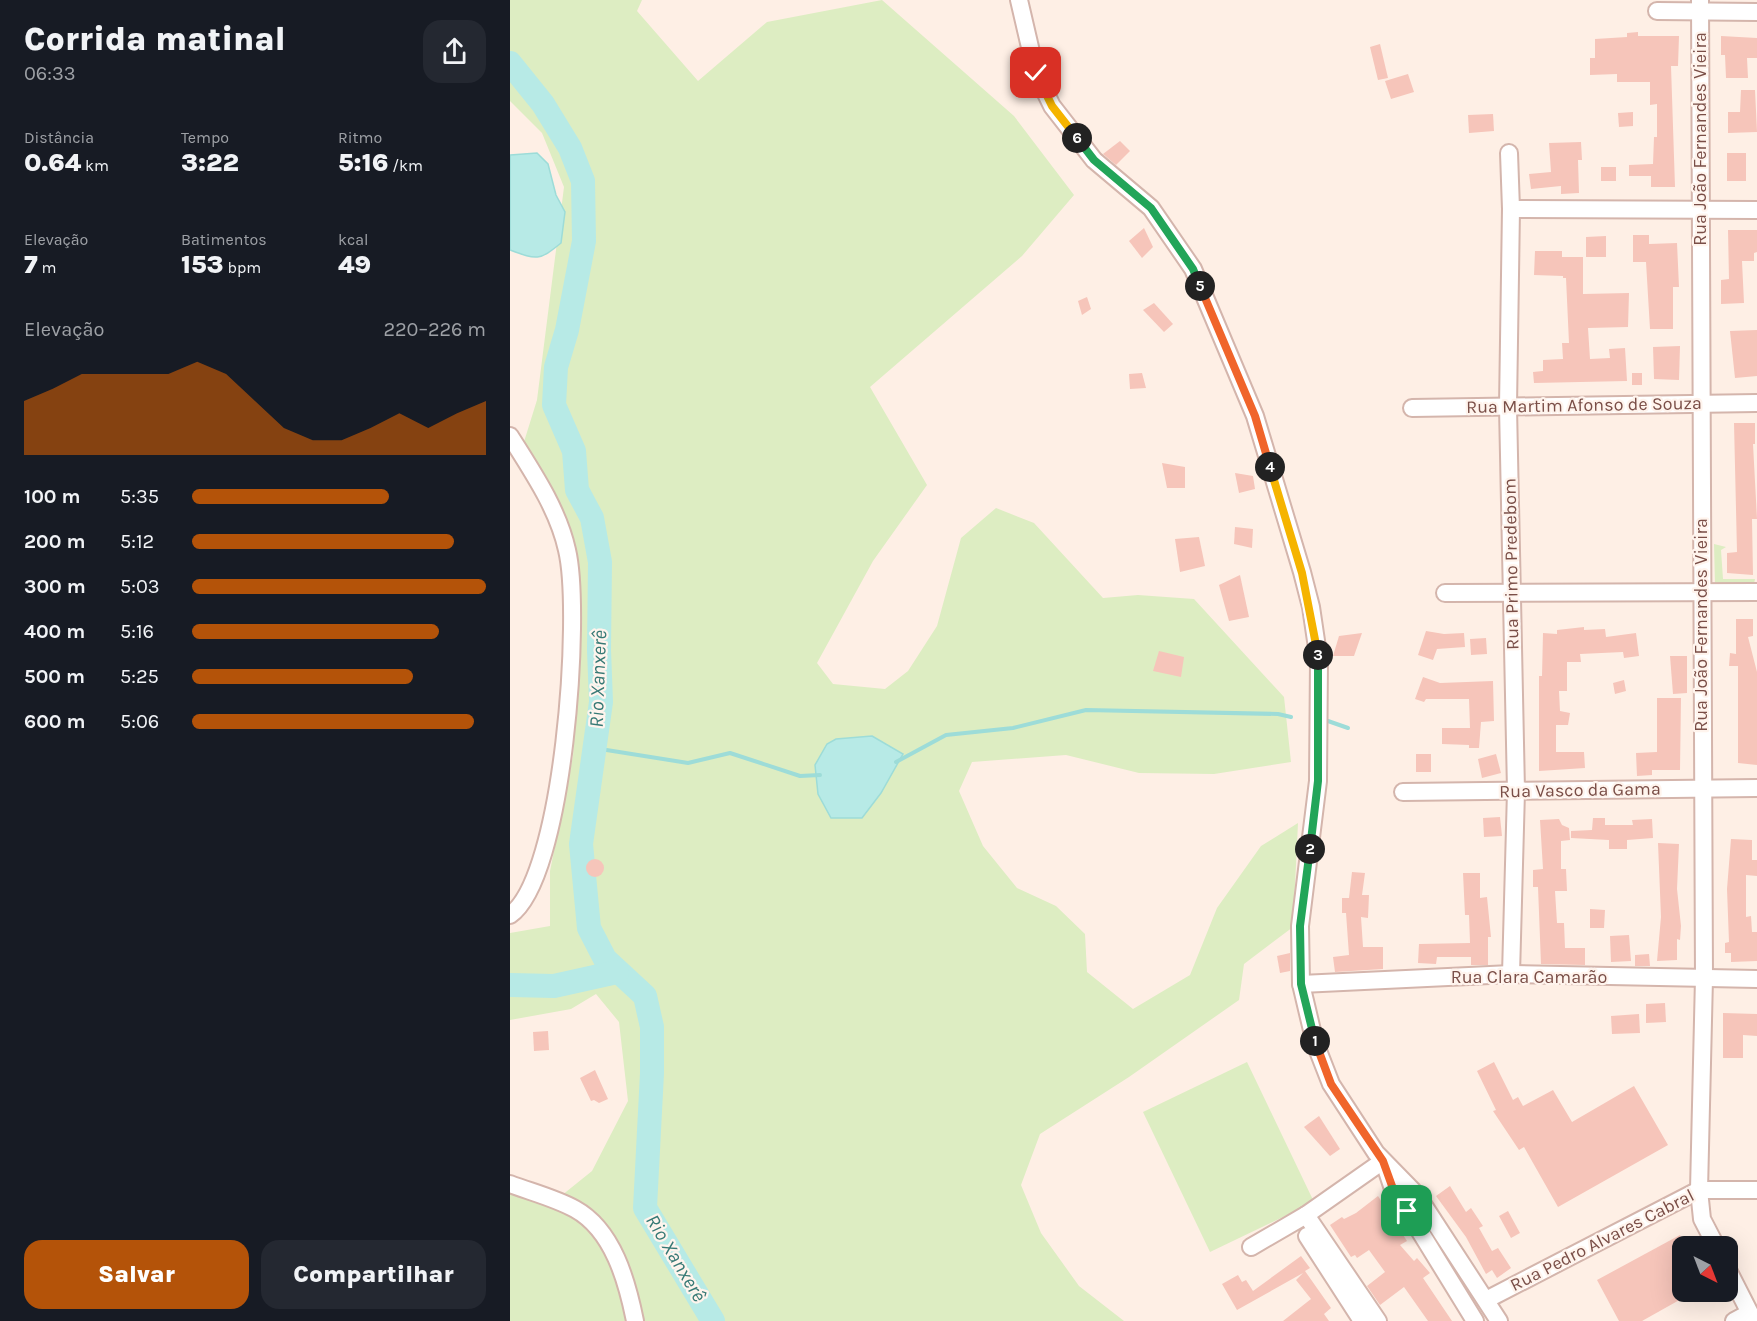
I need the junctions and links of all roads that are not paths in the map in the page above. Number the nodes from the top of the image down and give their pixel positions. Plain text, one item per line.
1 (1019, 0) edge
2 (1700, 7) edge
3 (1657, 11) dead end
4 (1757, 12) edge
5 (1509, 153) dead end
6 (1511, 209) junction
7 (1701, 210) junction
8 (1757, 210) edge
9 (1701, 403) junction
10 (1757, 403) edge
11 (1508, 407) junction
12 (1412, 408) dead end
13 (510, 436) edge
14 (1511, 591) junction
15 (1701, 592) junction
16 (1757, 592) edge
17 (1445, 593) dead end
18 (1701, 788) junction
19 (1757, 788) edge
20 (1516, 791) junction
21 (1403, 792) dead end
22 (510, 915) edge
23 (1511, 974) junction
24 (1704, 978) junction
25 (1757, 979) edge
26 (1301, 984) junction
27 (1383, 1161) junction
28 (510, 1184) edge
29 (1699, 1190) junction
30 (1757, 1190) edge
31 (1301, 1218) junction
32 (1711, 1236) edge
33 (1251, 1247) dead end
34 (1738, 1290) edge
35 (1486, 1300) junction
36 (1752, 1317) edge
37 (635, 1321) edge
38 (1362, 1321) edge
39 (1378, 1321) edge
40 (1475, 1321) edge
41 (1499, 1321) edge
42 (1734, 1321) edge

1 - 26 street
2 - 3 street
2 - 4 street
2 - 7 street, Rua João Fernandes Vieira
5 - 6 street, Rua Primo Predebom
6 - 7 street
6 - 11 street, Rua Primo Predebom
7 - 8 street
7 - 9 street, Rua João Fernandes Vieira
9 - 10 street, Rua Martim Afonso de Souza
9 - 11 street, Rua Martim Afonso de Souza
9 - 15 street, Rua João Fernandes Vieira
11 - 12 street, Rua Martim Afonso de Souza
11 - 14 street, Rua Primo Predebom
13 - 22 street
14 - 15 street
14 - 17 street
14 - 20 street, Rua Primo Predebom
15 - 16 street
15 - 18 street, Rua João Fernandes Vieira
18 - 19 street, Rua Vasco da Gama
18 - 20 street, Rua Vasco da Gama
18 - 24 street, Rua João Fernandes Vieira
20 - 21 street, Rua Vasco da Gama
20 - 23 street, Rua Primo Predebom
23 - 24 street, Rua Clara Camarão
23 - 26 street, Rua Clara Camarão
24 - 25 street, Rua Clara Camarão
24 - 29 street, Rua João Fernandes Vieira
26 - 27 street
27 - 31 street
27 - 35 street
27 - 40 street
28 - 37 street
29 - 30 street, Rua Pedro Alvares Cabral
29 - 32 street, Rua João Fernandes Vieira
29 - 35 street, Rua Pedro Alvares Cabral
31 - 33 street
31 - 38 street
31 - 39 street
34 - 36 street
35 - 41 street
36 - 42 street

